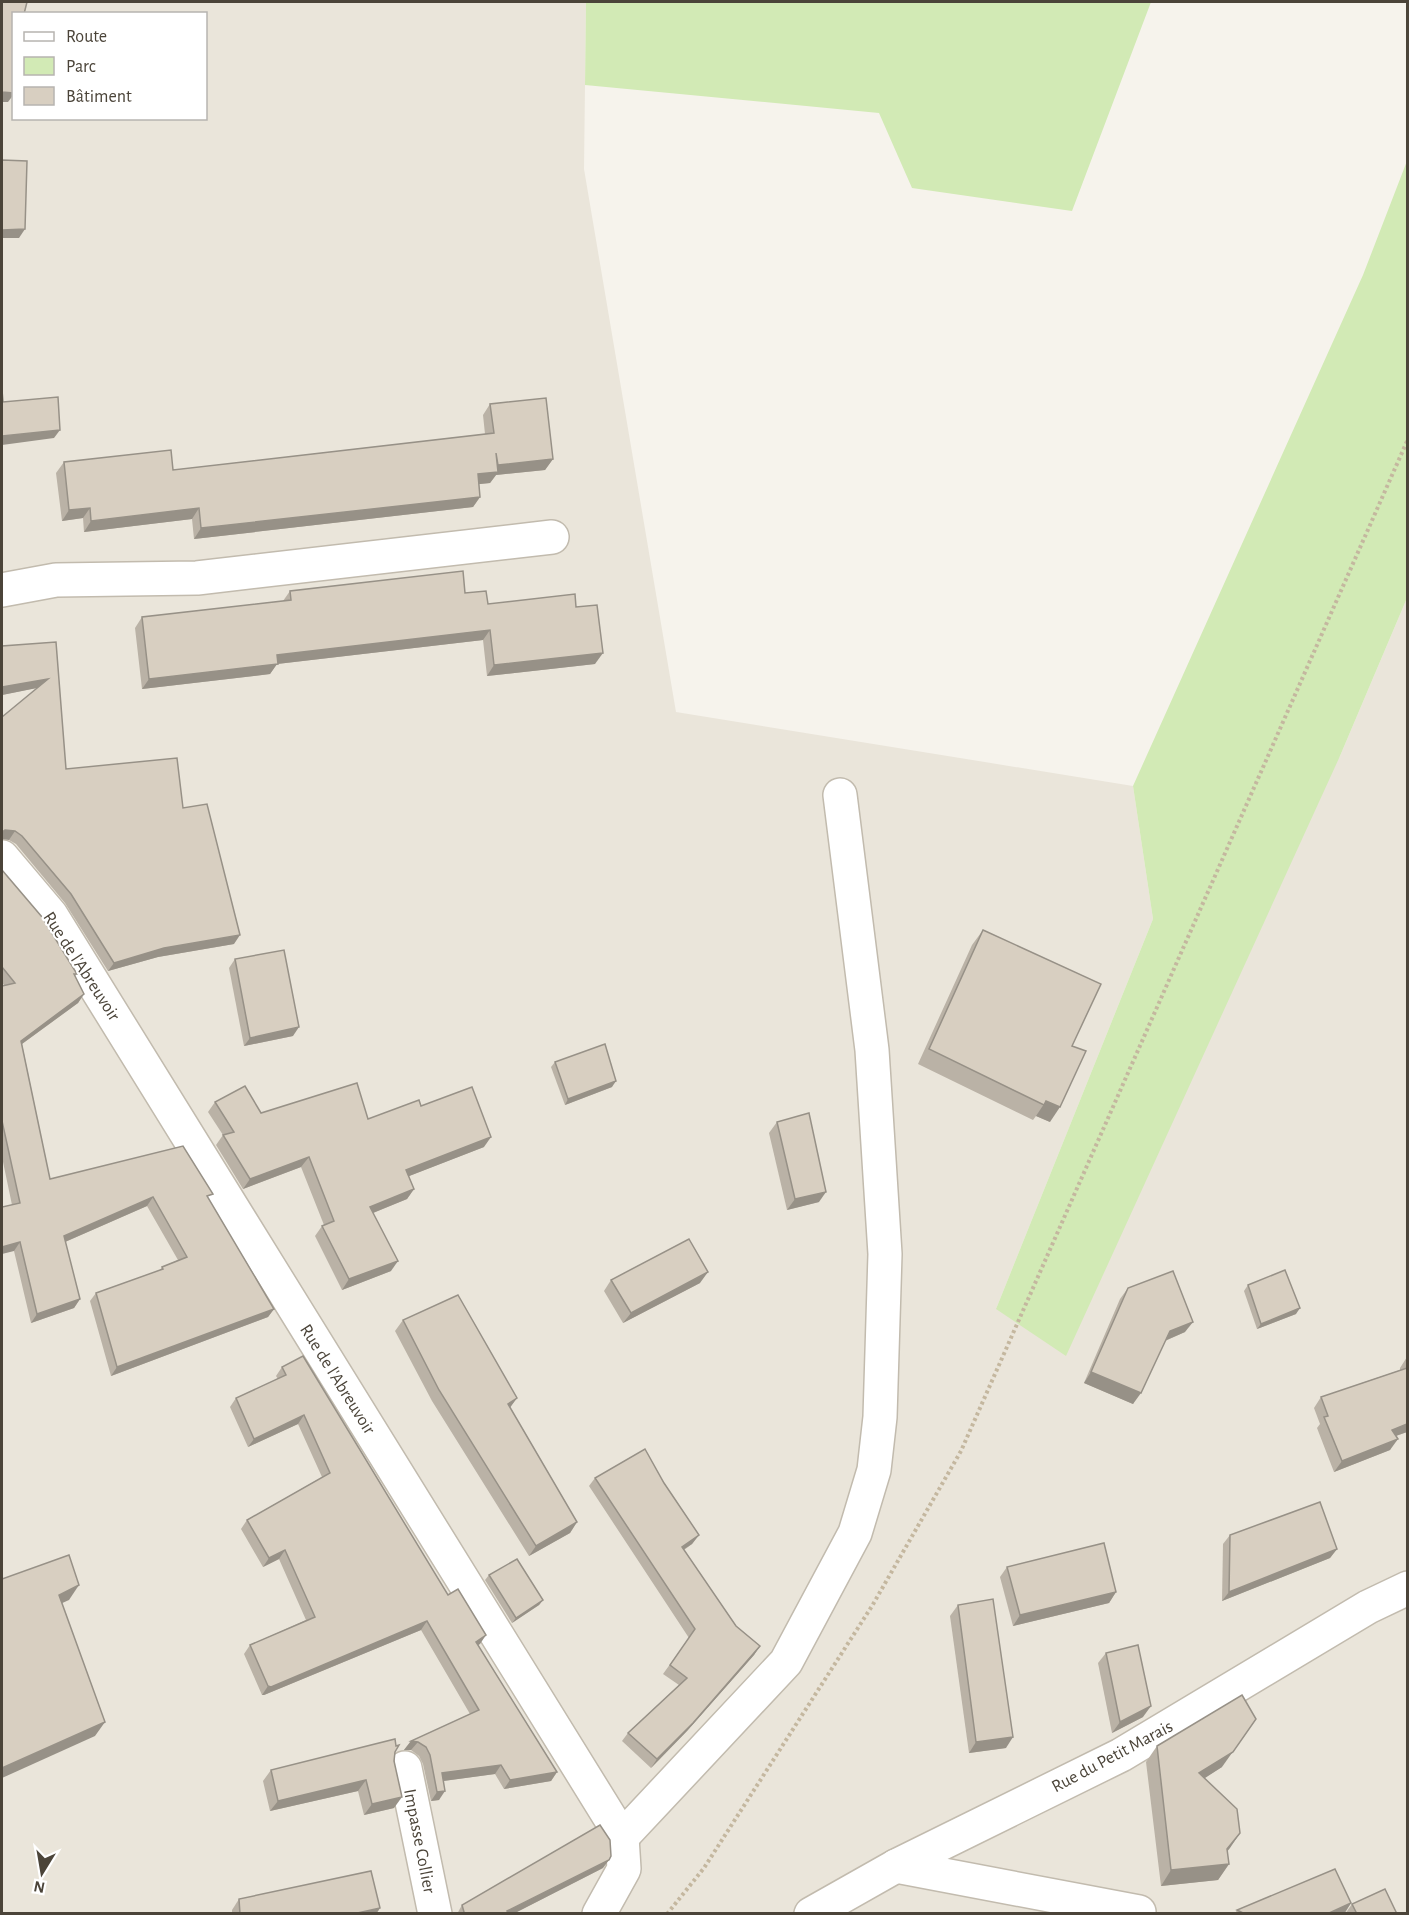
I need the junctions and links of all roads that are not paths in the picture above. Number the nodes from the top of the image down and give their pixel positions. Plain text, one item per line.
1 (552, 537) dead end
2 (2, 590) edge
3 (840, 795) dead end
4 (2, 857) edge
5 (1407, 1588) edge
6 (405, 1768) dead end
7 (622, 1837) junction
8 (896, 1866) junction
9 (1139, 1912) dead end
10 (435, 1914) edge
11 (599, 1914) edge
12 (811, 1914) edge

1 - 2 street
3 - 7 street
4 - 7 street, Rue de l'Abreuvoir
5 - 8 street, Rue du Petit Marais
6 - 10 street, Impasse Collier
7 - 11 street, Rue de l'Abreuvoir
8 - 9 street
8 - 12 street, Rue du Petit Marais

